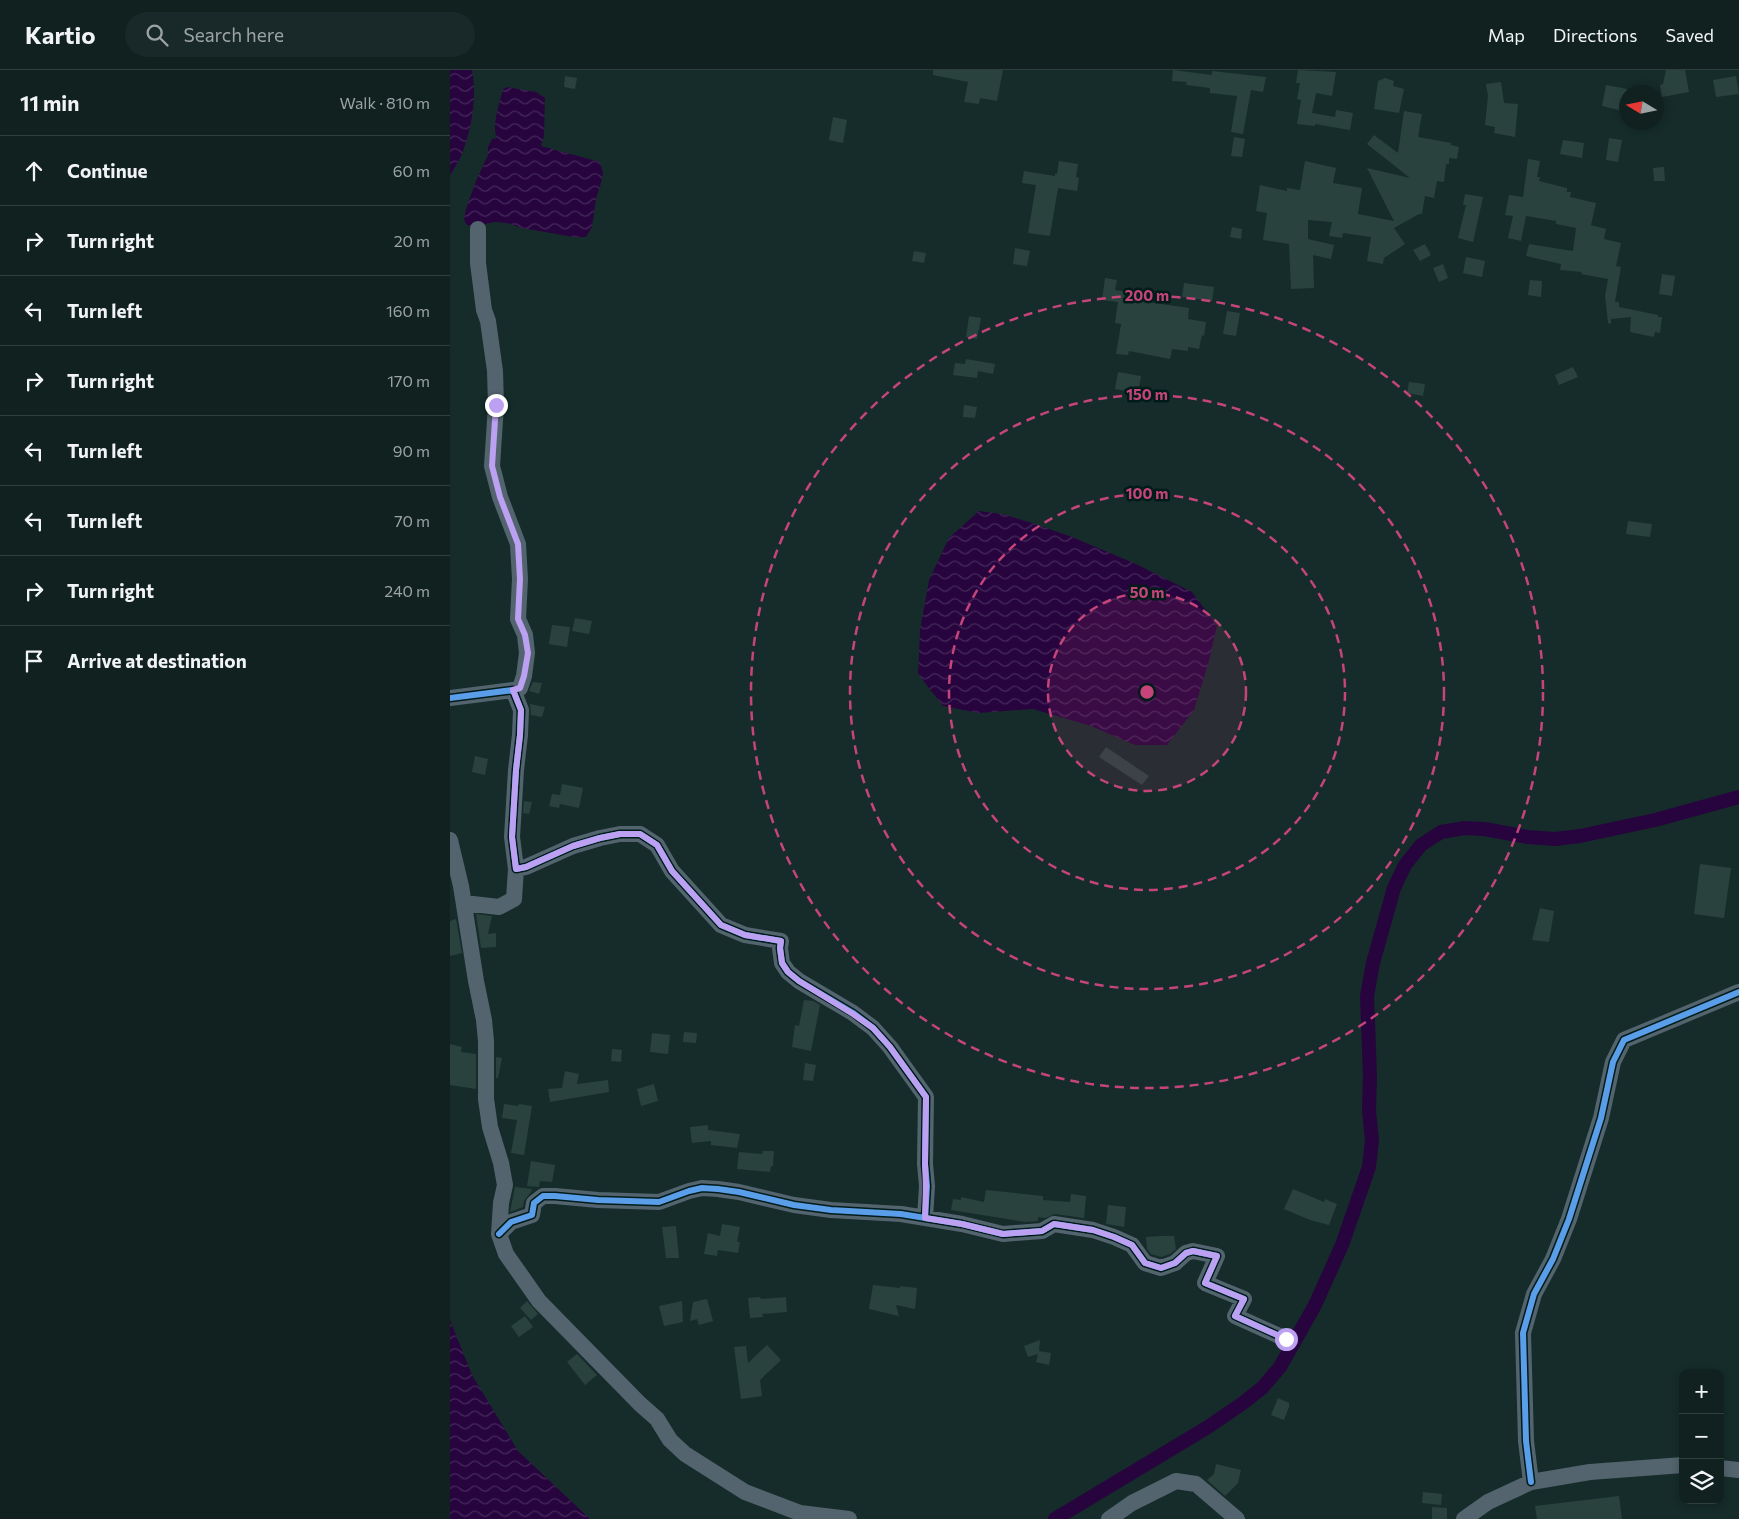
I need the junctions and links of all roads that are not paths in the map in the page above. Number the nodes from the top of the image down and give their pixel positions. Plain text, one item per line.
1 (478, 229) dead end
2 (513, 690) junction
3 (450, 698) edge
4 (450, 840) edge
5 (516, 869) junction
6 (464, 903) junction
7 (1739, 992) edge
8 (925, 1218) junction
9 (499, 1234) junction
10 (1286, 1339) dead end
11 (1679, 1464) edge
12 (1724, 1468) edge
13 (1739, 1470) edge
14 (1531, 1482) junction
15 (849, 1519) edge
16 (1109, 1519) edge
17 (1237, 1519) edge
18 (1464, 1519) edge

1 - 2 street
2 - 3 street
2 - 5 street
4 - 6 street
5 - 6 street
5 - 8 street
6 - 9 street
7 - 14 street
8 - 9 street
8 - 10 street
9 - 15 street
11 - 14 street
12 - 13 street
14 - 18 street
16 - 17 street

